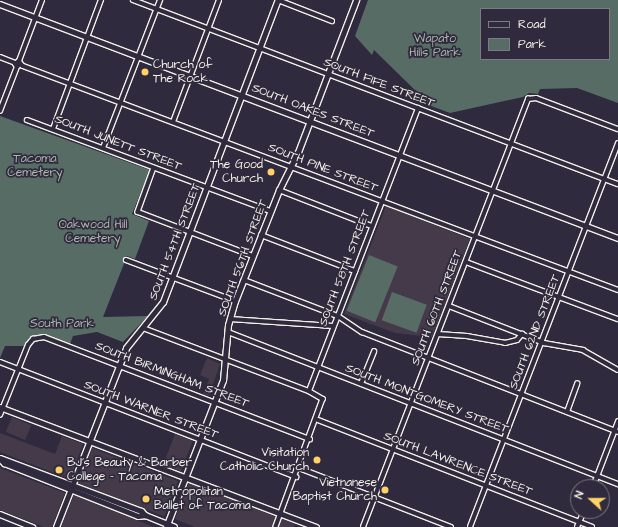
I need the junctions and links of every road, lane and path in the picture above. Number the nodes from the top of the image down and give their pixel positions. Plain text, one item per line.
1 (42, 0) edge
2 (101, 0) edge
3 (133, 0) edge
4 (160, 0) edge
5 (219, 0) edge
6 (278, 0) edge
7 (356, 0) edge
8 (0, 4) edge
9 (156, 9) junction
10 (36, 17) junction
11 (332, 21) dead end
12 (208, 28) junction
13 (87, 36) junction
14 (260, 48) junction
15 (139, 56) junction
16 (0, 57) edge
17 (18, 64) junction
18 (328, 74) junction
19 (190, 76) junction
20 (70, 83) junction
21 (242, 95) junction
22 (122, 103) junction
23 (418, 108) junction
24 (0, 111) edge
25 (27, 120) dead end
26 (310, 121) junction
27 (173, 122) junction
28 (53, 129) junction
29 (618, 129) edge
30 (225, 142) junction
31 (511, 143) junction
32 (618, 144) edge
33 (103, 148) junction
34 (399, 155) junction
35 (291, 167) junction
36 (154, 168) junction
37 (605, 179) junction
38 (618, 184) edge
39 (207, 188) junction
40 (278, 190) junction
41 (493, 191) junction
42 (382, 201) junction
43 (270, 211) junction
44 (372, 226) junction
45 (586, 226) junction
46 (190, 232) junction
47 (261, 235) junction
48 (476, 236) junction
49 (618, 238) edge
50 (253, 256) junction
51 (126, 260) dead end
52 (466, 262) junction
53 (355, 271) junction
54 (569, 271) junction
55 (173, 278) junction
56 (244, 280) junction
57 (618, 290) edge
58 (559, 296) junction
59 (235, 301) junction
60 (448, 306) junction
61 (338, 316) junction
62 (230, 319) junction
63 (618, 319) edge
64 (334, 326) junction
65 (143, 328) junction
66 (228, 332) junction
67 (438, 334) junction
68 (522, 334) junction
69 (542, 342) junction
70 (374, 352) dead end
71 (429, 358) junction
72 (226, 360) junction
73 (0, 362) edge
74 (119, 364) junction
75 (318, 367) junction
76 (18, 369) junction
77 (618, 370) edge
78 (361, 384) junction
79 (577, 384) dead end
80 (309, 391) junction
81 (521, 394) junction
82 (215, 402) junction
83 (104, 403) junction
84 (411, 403) junction
85 (1, 408) edge
86 (567, 412) junction
87 (0, 415) edge
88 (318, 420) junction
89 (618, 422) edge
90 (616, 431) edge
91 (310, 439) junction
92 (504, 439) junction
93 (201, 440) junction
94 (89, 442) junction
95 (393, 450) junction
96 (0, 459) edge
97 (299, 468) junction
98 (597, 476) junction
99 (296, 477) junction
100 (185, 478) junction
101 (596, 479) edge
102 (618, 484) edge
103 (486, 486) junction
104 (72, 487) junction
105 (375, 497) junction
106 (0, 514) edge
107 (281, 514) junction
108 (580, 519) edge
109 (579, 522) junction
110 (167, 526) edge
111 (33, 527) edge
112 (56, 527) edge
113 (174, 527) edge
114 (276, 527) edge
115 (316, 527) edge
116 (363, 527) edge
117 (451, 527) edge
118 (470, 527) edge
119 (577, 527) edge
120 (592, 527) edge

1 - 10 street
2 - 13 street
3 - 9 street, SOUTH FIFE STREET
4 - 9 street
5 - 12 street
6 - 11 street
6 - 14 street, SOUTH 54TH STREET
7 - 18 main road, SOUTH 56TH STREET
8 - 10 street, SOUTH OAKES STREET
9 - 12 street, SOUTH FIFE STREET
9 - 15 street
10 - 13 street, SOUTH OAKES STREET
10 - 17 street
12 - 14 street, SOUTH FIFE STREET
12 - 19 street
13 - 15 street, SOUTH OAKES STREET
13 - 20 street
14 - 18 street, SOUTH FIFE STREET
14 - 21 street, SOUTH 54TH STREET
15 - 19 street, SOUTH OAKES STREET
15 - 22 street
16 - 17 street, SOUTH PINE STREET
17 - 20 street, SOUTH PINE STREET
17 - 24 street
18 - 23 street, SOUTH FIFE STREET
18 - 26 main road, SOUTH 56TH STREET
19 - 21 street, SOUTH OAKES STREET
19 - 27 street
20 - 22 street, SOUTH PINE STREET
20 - 28 street
21 - 26 street, SOUTH OAKES STREET
21 - 30 street, SOUTH 54TH STREET
22 - 27 street, SOUTH PINE STREET
22 - 33 street
23 - 31 street, SOUTH FIFE STREET
23 - 34 street, SOUTH 58TH STREET
25 - 28 street, SOUTH JUNETT STREET
26 - 34 street, SOUTH OAKES STREET
26 - 35 main road, SOUTH 56TH STREET
27 - 30 street, SOUTH PINE STREET
28 - 33 street, SOUTH JUNETT STREET
29 - 31 street, SOUTH 60TH STREET
30 - 35 street, SOUTH PINE STREET
30 - 39 street, SOUTH 54TH STREET
31 - 37 street, SOUTH FIFE STREET
31 - 41 street, SOUTH 60TH STREET
32 - 37 street, SOUTH 62ND STREET
33 - 36 street, SOUTH JUNETT STREET
34 - 41 street, SOUTH OAKES STREET
34 - 42 street, SOUTH 58TH STREET
35 - 40 main road, SOUTH 56TH STREET
35 - 42 street, SOUTH PINE STREET
36 - 39 street, SOUTH JUNETT STREET
36 - 46 street
37 - 38 street, SOUTH FIFE STREET
37 - 45 street, SOUTH 62ND STREET
39 - 43 street, SOUTH JUNETT STREET
39 - 46 street, SOUTH 54TH STREET
40 - 43 main road, SOUTH 56TH STREET
40 - 44 street
41 - 45 street, SOUTH OAKES STREET
41 - 48 street, SOUTH 60TH STREET
42 - 44 street, SOUTH 58TH STREET
42 - 48 street, SOUTH PINE STREET
43 - 47 main road, SOUTH 56TH STREET
44 - 53 street, SOUTH 58TH STREET
45 - 49 street, SOUTH OAKES STREET
45 - 54 street, SOUTH 62ND STREET
46 - 50 street
46 - 55 street, SOUTH 54TH STREET
47 - 50 main road, SOUTH 56TH STREET
47 - 53 street
48 - 52 street, SOUTH 60TH STREET
48 - 54 street, SOUTH PINE STREET
50 - 56 main road, SOUTH 56TH STREET
51 - 55 street
52 - 58 street
52 - 60 street, SOUTH 60TH STREET
53 - 61 street, SOUTH 58TH STREET
54 - 57 street, SOUTH PINE STREET
54 - 58 street, SOUTH 62ND STREET
55 - 59 street
55 - 65 street, SOUTH 54TH STREET
56 - 59 main road, SOUTH 56TH STREET
56 - 61 street
58 - 63 street
58 - 69 street, SOUTH 62ND STREET
59 - 62 main road, SOUTH 56TH STREET
60 - 67 street, SOUTH 60TH STREET
60 - 68 street
61 - 64 street, SOUTH 58TH STREET
61 - 71 street
62 - 64 street
62 - 66 main road, SOUTH 56TH STREET
64 - 75 street, SOUTH 58TH STREET
65 - 72 street
65 - 74 street, SOUTH 54TH STREET
66 - 72 main road, SOUTH 56TH STREET
66 - 75 street, SOUTH MONTGOMERY STREET
67 - 68 street
67 - 71 street, SOUTH 60TH STREET
68 - 69 street
69 - 77 street
69 - 81 street, SOUTH 62ND STREET
70 - 78 street
71 - 81 street
71 - 84 street, SOUTH 60TH STREET
72 - 80 street
72 - 82 main road, SOUTH 56TH STREET
73 - 76 street, SOUTH WARNER STREET
74 - 76 street, SOUTH BIRMINGHAM STREET
74 - 82 street, SOUTH BIRMINGHAM STREET
74 - 83 street, SOUTH 54TH STREET
75 - 78 street, SOUTH MONTGOMERY STREET
75 - 80 street, SOUTH 58TH STREET
76 - 83 street, SOUTH WARNER STREET
76 - 85 street
78 - 84 street, SOUTH MONTGOMERY STREET
79 - 86 street
80 - 88 street
81 - 86 street
81 - 92 street, SOUTH 62ND STREET
82 - 91 street, SOUTH BIRMINGHAM STREET
82 - 93 main road, SOUTH 56TH STREET
83 - 93 street, SOUTH WARNER STREET
83 - 94 street, SOUTH 54TH STREET
84 - 92 street, SOUTH MONTGOMERY STREET
84 - 95 street, SOUTH 60TH STREET
85 - 87 street
85 - 94 street
86 - 90 street
88 - 91 street
88 - 95 street, SOUTH LAWRENCE STREET
89 - 90 street
90 - 98 street
91 - 97 street
92 - 98 street, SOUTH MONTGOMERY STREET
92 - 103 street, SOUTH 62ND STREET
93 - 99 street, SOUTH WARNER STREET
93 - 100 main road, SOUTH 56TH STREET
94 - 100 street
94 - 104 street, SOUTH 54TH STREET
95 - 103 street, SOUTH LAWRENCE STREET
95 - 105 street, SOUTH 60TH STREET
96 - 104 main road
97 - 99 street
97 - 105 street
98 - 101 street
98 - 102 street, SOUTH MONTGOMERY STREET
99 - 107 street
100 - 107 street
100 - 110 main road, SOUTH 56TH STREET
103 - 109 street, SOUTH LAWRENCE STREET
103 - 118 street, SOUTH 62ND STREET
104 - 110 main road
104 - 112 street, SOUTH 54TH STREET
105 - 116 street, SOUTH 60TH STREET
105 - 117 street
106 - 111 street
107 - 114 street
107 - 115 street
108 - 109 street
109 - 119 street
109 - 120 street, SOUTH LAWRENCE STREET
110 - 113 main road

